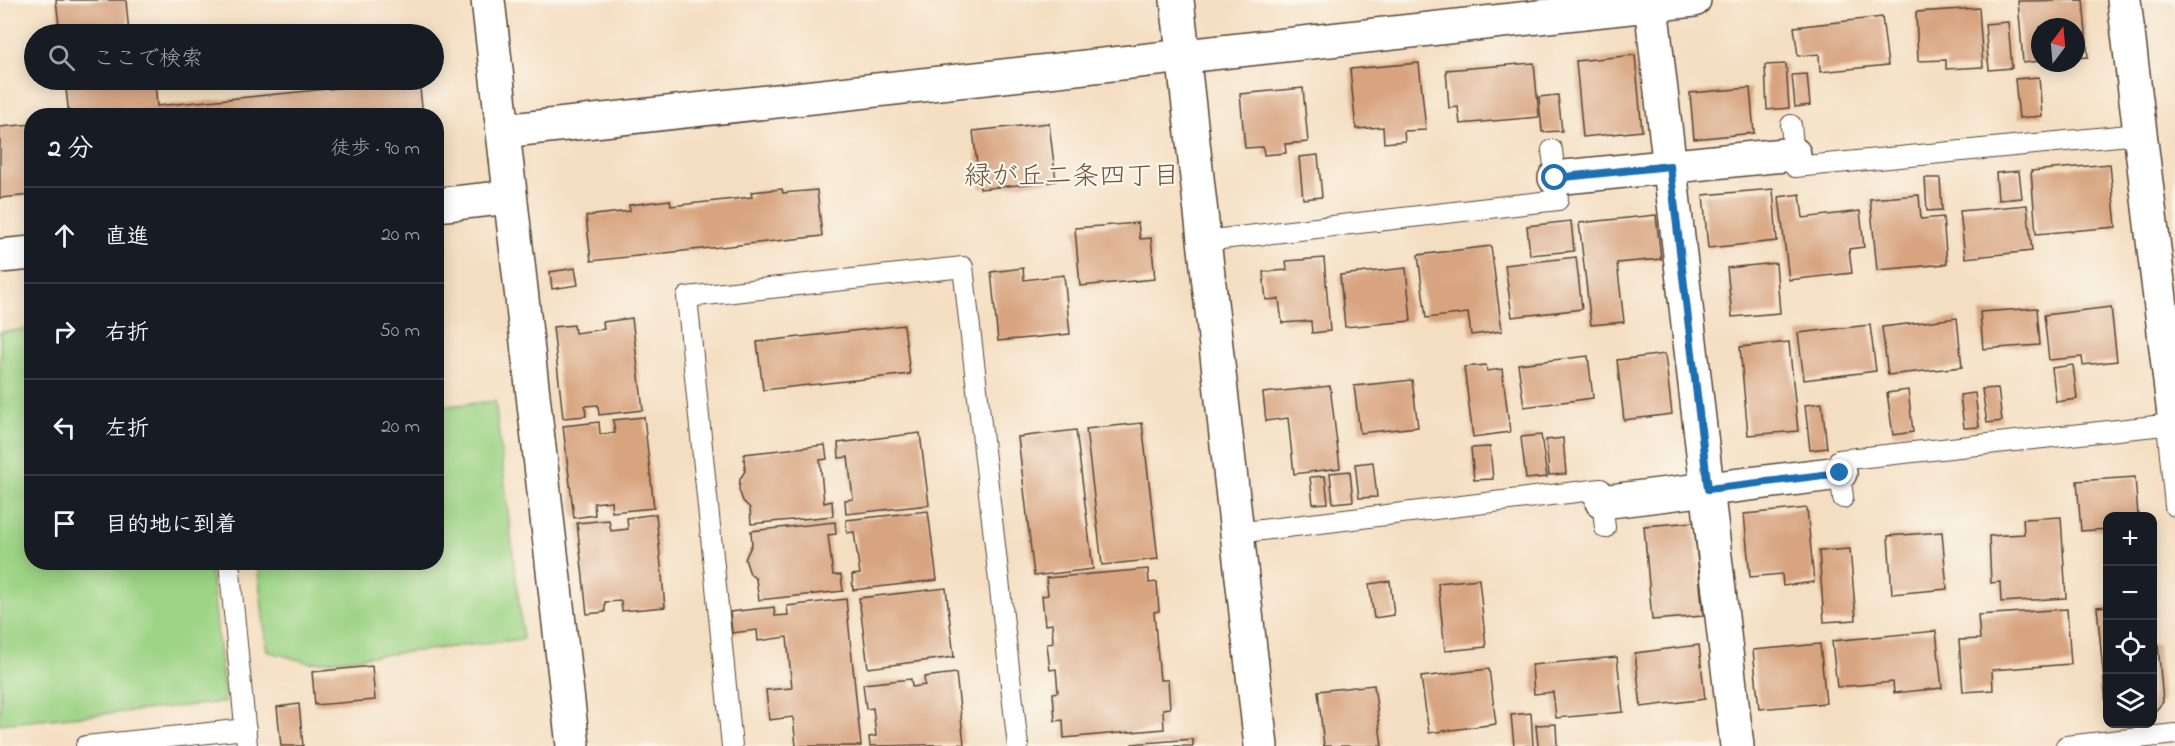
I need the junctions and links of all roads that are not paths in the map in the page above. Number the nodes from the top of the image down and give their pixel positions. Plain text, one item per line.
1 (488, 0) edge
2 (1177, 0) edge
3 (1694, 0) edge
4 (2124, 0) edge
5 (1651, 5) junction
6 (1183, 56) junction
7 (503, 131) junction
8 (2139, 134) junction
9 (1793, 139) joint
10 (1553, 164) joint
11 (1670, 166) junction
12 (510, 197) junction
13 (444, 204) edge
14 (1204, 240) junction
15 (24, 254) edge
16 (0, 256) edge
17 (2172, 424) edge
18 (1842, 485) joint
19 (1708, 489) junction
20 (2175, 506) edge
21 (1604, 515) joint
22 (1237, 533) junction
23 (230, 570) edge
24 (2175, 734) edge
25 (246, 737) edge
26 (86, 746) edge
27 (573, 746) edge
28 (732, 746) edge
29 (1018, 746) edge
30 (1261, 746) edge
31 (1737, 746) edge
32 (2066, 746) edge

1 - 7 street
2 - 6 street
3 - 5 street
4 - 8 street
5 - 6 street
5 - 11 street
6 - 7 street
6 - 14 street
7 - 12 street
8 - 9 lane
8 - 17 street
9 - 11 street
10 - 11 street
10 - 14 lane
11 - 19 street
12 - 13 street
12 - 27 street
14 - 22 street
15 - 16 street
17 - 18 lane
17 - 20 lane
18 - 19 street
19 - 21 street
19 - 31 street
21 - 22 lane
22 - 30 street
23 - 25 lane
24 - 32 lane
25 - 26 lane
28 - 29 lane

